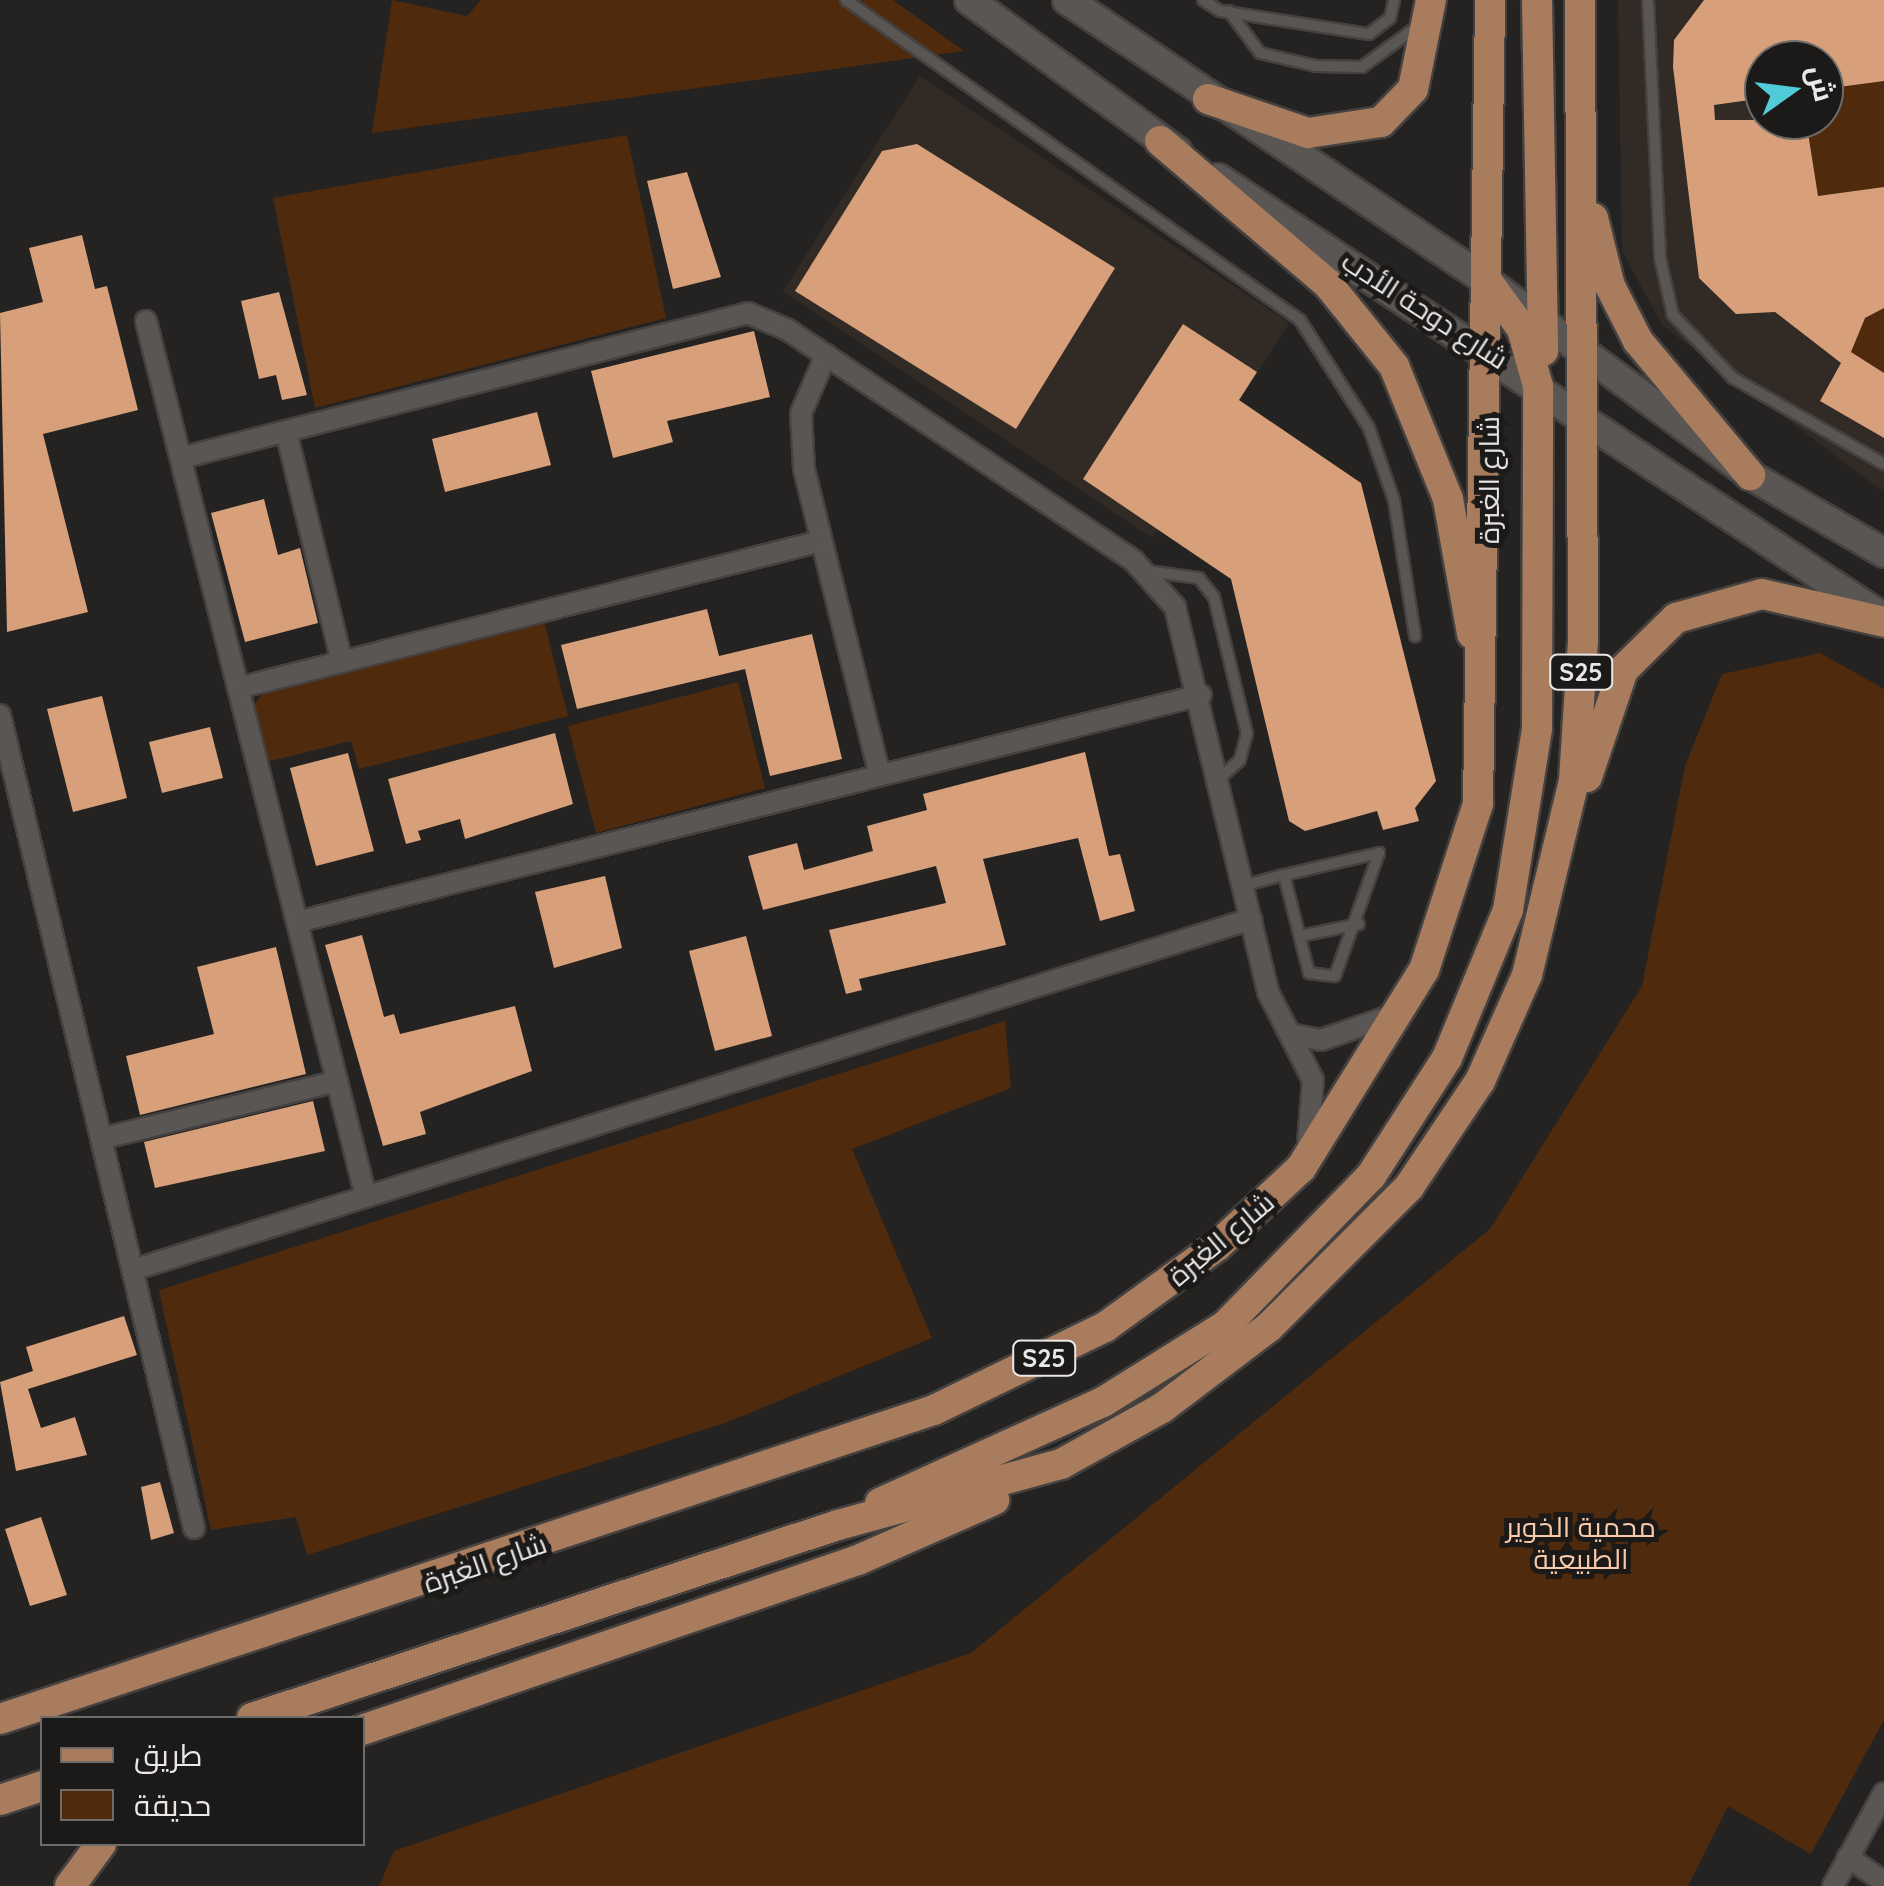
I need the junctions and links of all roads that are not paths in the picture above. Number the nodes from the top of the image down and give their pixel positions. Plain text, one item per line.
1 (846, 0) edge
2 (968, 0) edge
3 (1068, 0) edge
4 (1204, 0) edge
5 (1394, 0) edge
6 (1490, 0) edge
7 (1537, 0) edge
8 (1580, 0) edge
9 (1648, 0) edge
10 (1235, 6) edge
11 (1430, 6) edge
12 (1208, 99) junction
13 (1160, 140) junction
14 (1582, 170) junction
15 (1487, 282) junction
16 (1536, 288) junction
17 (1580, 291) junction
18 (1536, 319) junction
19 (146, 321) dead end
20 (1579, 349) junction
21 (1490, 350) junction
22 (826, 355) junction
23 (1538, 386) junction
24 (1581, 418) junction
25 (286, 431) junction
26 (180, 458) junction
27 (1884, 464) edge
28 (1750, 476) junction
29 (821, 541) junction
30 (1884, 552) edge
31 (1147, 572) junction
32 (1884, 620) edge
33 (1414, 636) dead end
34 (342, 662) junction
35 (238, 688) junction
36 (1201, 695) junction
37 (0, 715) edge
38 (1486, 730) junction
39 (879, 772) junction
40 (1221, 777) junction
41 (1563, 851) junction
42 (1284, 874) junction
43 (1246, 885) junction
44 (1251, 919) junction
45 (297, 922) junction
46 (1359, 924) junction
47 (1300, 936) junction
48 (1403, 1011) junction
49 (1295, 1035) junction
50 (337, 1081) junction
51 (104, 1138) junction
52 (1301, 1168) junction
53 (366, 1197) junction
54 (136, 1268) junction
55 (1061, 1464) junction
56 (838, 1525) junction
57 (194, 1528) dead end
58 (258, 1716) edge
59 (0, 1719) edge
60 (365, 1729) edge
61 (40, 1787) edge
62 (1884, 1792) edge
63 (0, 1800) edge
64 (99, 1846) edge
65 (1848, 1857) junction
66 (1884, 1882) edge
67 (70, 1886) edge
68 (1833, 1886) edge

1 - 33 lane
2 - 13 main road, شارع دوحة الأدب
3 - 12 main road, شارع دوحة الأدب
4 - 10 lane
5 - 10 lane
6 - 15 main road, شارع الغبرة / S25
7 - 16 main road
8 - 14 main road, S25
9 - 27 lane
10 - 11 lane
11 - 12 main road
12 - 15 main road, شارع دوحة الأدب
13 - 21 main road, شارع دوحة الأدب
13 - 38 main road
14 - 17 main road, S25
14 - 28 main road
15 - 18 main road, شارع دوحة الأدب
15 - 21 main road, شارع الغبرة / S25
15 - 23 main road
16 - 17 main road
16 - 18 main road
17 - 20 main road, S25
18 - 20 main road, شارع دوحة الأدب
18 - 24 main road
19 - 26 street
20 - 24 main road, S25
20 - 28 main road, شارع دوحة الأدب
21 - 23 main road, شارع دوحة الأدب
21 - 38 main road, شارع الغبرة / S25
22 - 25 street
22 - 29 street
22 - 31 street
23 - 24 main road, شارع دوحة الأدب
23 - 56 main road
24 - 32 main road, شارع دوحة الأدب
24 - 41 main road, S25
25 - 26 street
25 - 34 street
26 - 35 street
28 - 30 main road, شارع دوحة الأدب
29 - 34 street
29 - 39 street
31 - 36 street
31 - 40 lane
32 - 41 main road
34 - 35 street
35 - 45 street
36 - 39 street
36 - 40 street
37 - 51 street
38 - 48 main road, شارع الغبرة / S25
39 - 45 street
40 - 43 street
41 - 55 main road, S25
42 - 43 lane
42 - 46 lane
42 - 47 lane
43 - 44 street
44 - 49 street
44 - 53 street
45 - 50 street
46 - 47 lane
46 - 47 lane
48 - 49 street
48 - 52 main road, شارع الغبرة / S25
49 - 52 street
50 - 51 street
50 - 53 street
51 - 54 street
52 - 59 main road, شارع الغبرة / S25
53 - 54 street
54 - 57 street
55 - 56 main road, S25
55 - 60 main road
56 - 58 main road, S25
61 - 63 main road
62 - 65 street
64 - 67 main road
65 - 66 street
65 - 68 street

